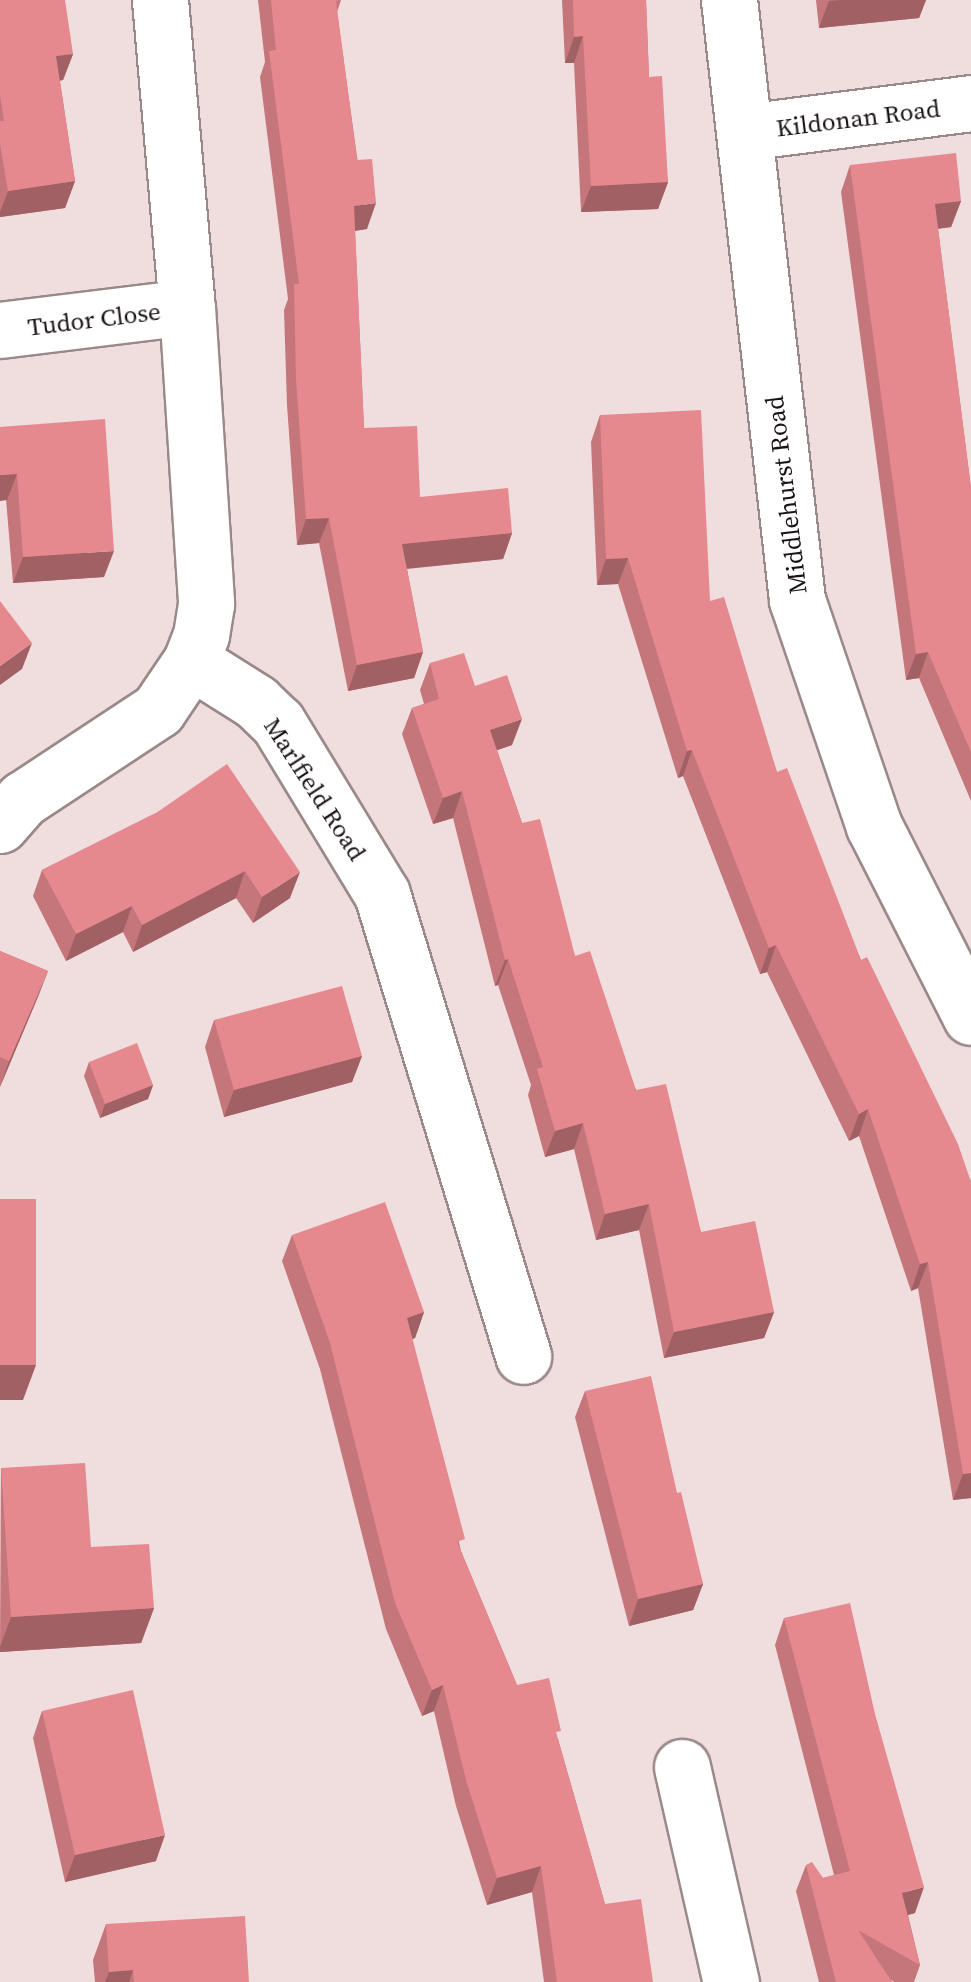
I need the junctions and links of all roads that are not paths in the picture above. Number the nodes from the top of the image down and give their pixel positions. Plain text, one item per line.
1 (160, 0) edge
2 (729, 0) edge
3 (971, 103) edge
4 (745, 132) junction
5 (187, 307) junction
6 (0, 330) edge
7 (191, 661) junction
8 (0, 824) edge
9 (971, 1017) edge
10 (523, 1356) dead end
11 (682, 1767) dead end
12 (731, 1982) edge

1 - 5 street
2 - 4 street, Middlehurst Road
3 - 4 street, Kildonan Road
4 - 9 street, Middlehurst Road
5 - 6 street, Tudor Close
5 - 7 street
7 - 8 street
7 - 10 street, Marlfield Road
11 - 12 street

